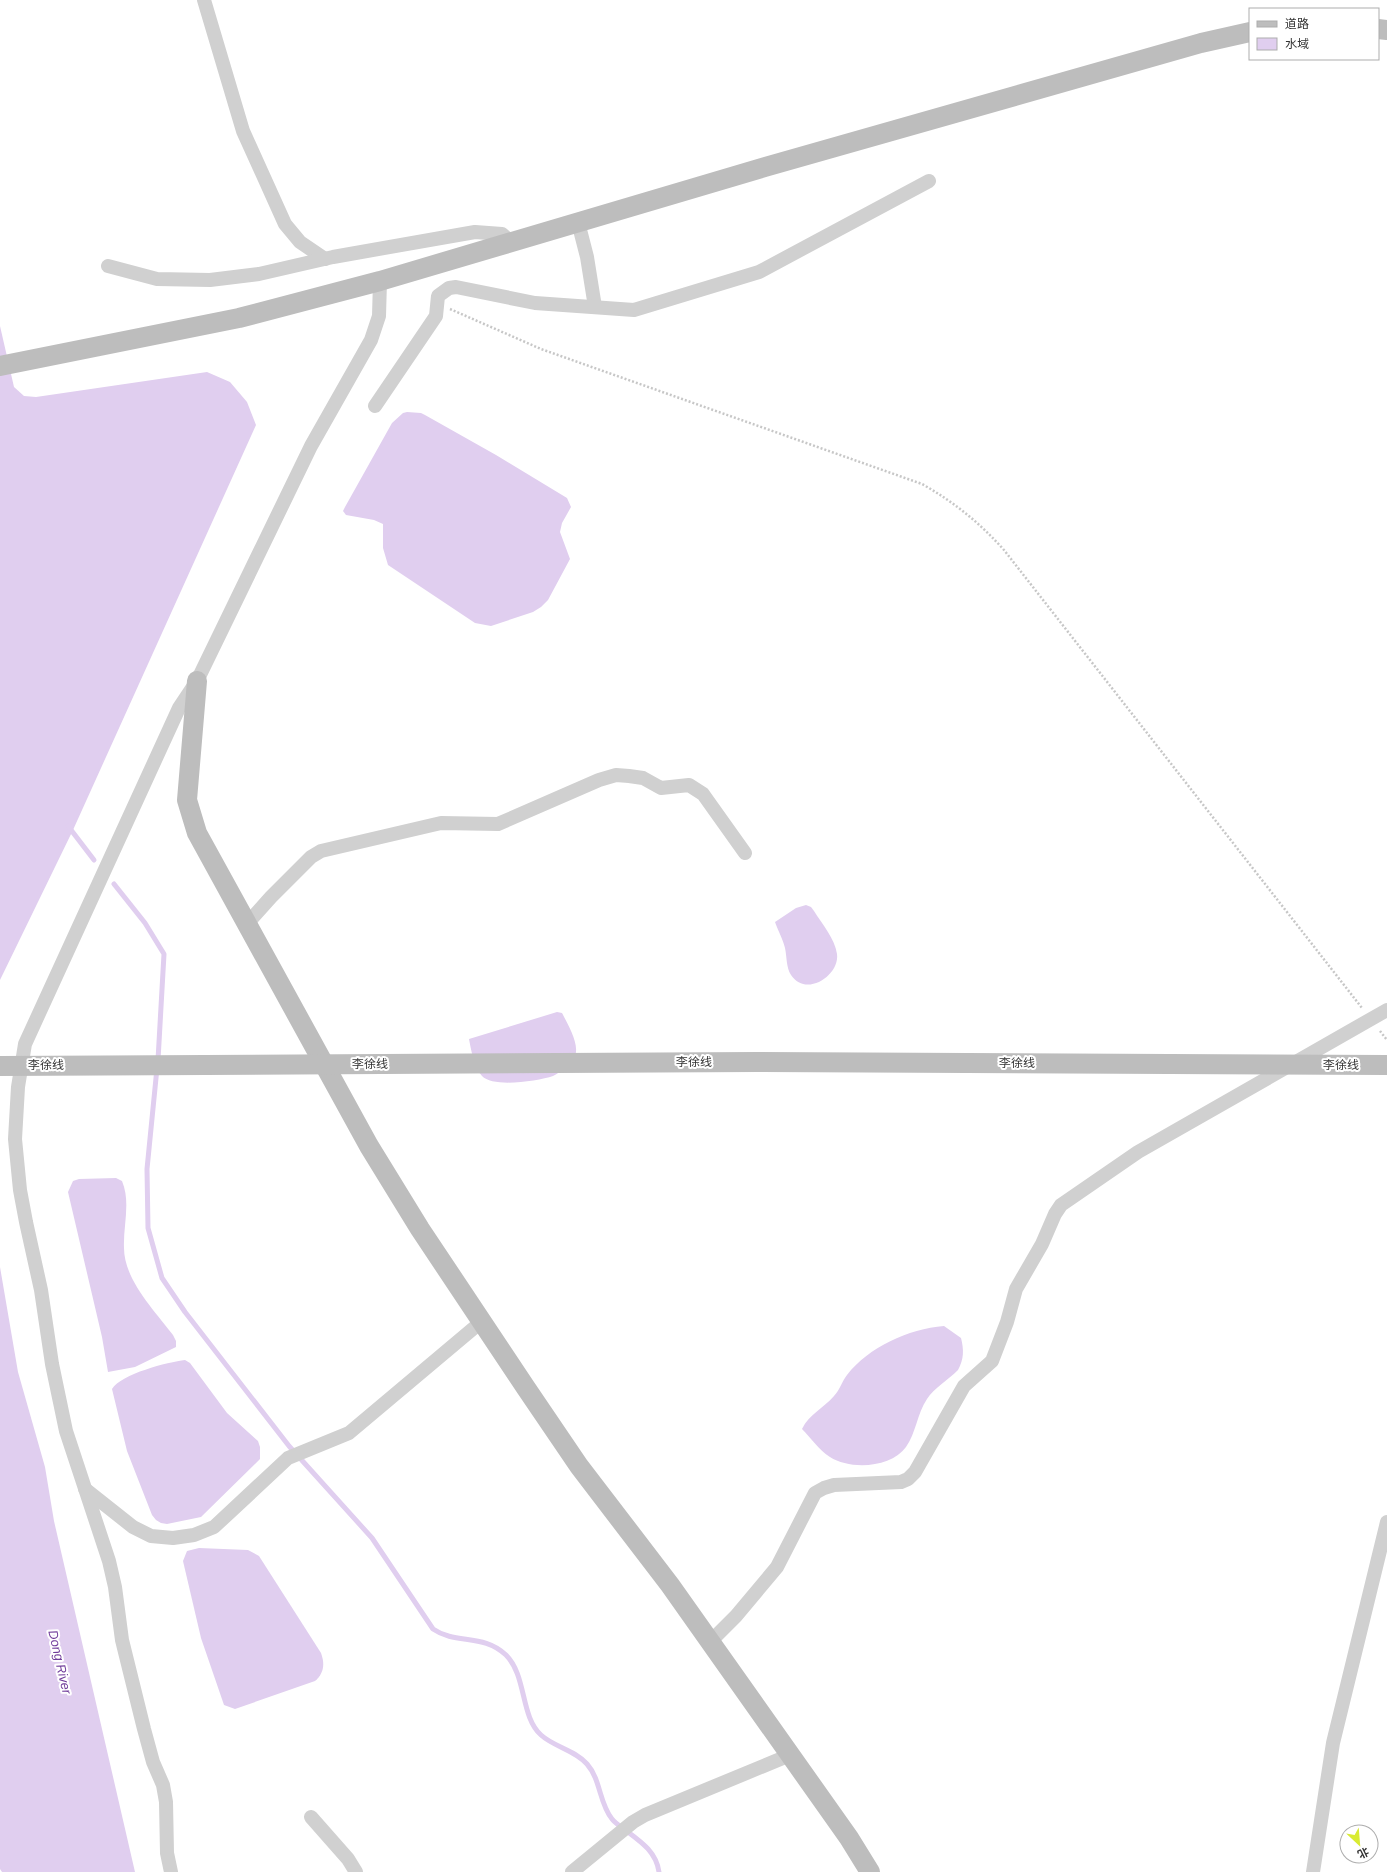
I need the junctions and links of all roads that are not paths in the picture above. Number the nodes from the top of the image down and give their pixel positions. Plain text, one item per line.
1 (204, 0) edge
2 (1249, 32) edge
3 (929, 181) dead end
4 (578, 222) junction
5 (511, 242) junction
6 (325, 259) junction
7 (108, 266) dead end
8 (380, 281) junction
9 (595, 307) junction
10 (0, 366) edge
11 (375, 406) dead end
12 (197, 681) junction
13 (745, 853) dead end
14 (246, 925) junction
15 (1387, 1010) edge
16 (1387, 1065) edge
17 (0, 1066) edge
18 (481, 1322) junction
19 (85, 1489) junction
20 (1387, 1522) edge
21 (710, 1642) junction
22 (790, 1755) junction
23 (311, 1817) dead end
24 (171, 1872) edge
25 (356, 1872) edge
26 (572, 1872) edge
27 (870, 1872) edge
28 (1313, 1872) edge

1 - 6 street
2 - 4 main road
3 - 9 street
4 - 5 main road
4 - 9 street
5 - 6 street
5 - 8 main road
6 - 7 street
8 - 10 main road
8 - 12 street
9 - 11 street
12 - 14 main road
12 - 19 street
13 - 14 street
14 - 18 main road
15 - 21 street
16 - 17 main road, 李徐线
18 - 19 street
18 - 21 main road
19 - 24 street
20 - 28 street
21 - 22 main road
22 - 26 street
22 - 27 main road
23 - 25 street

